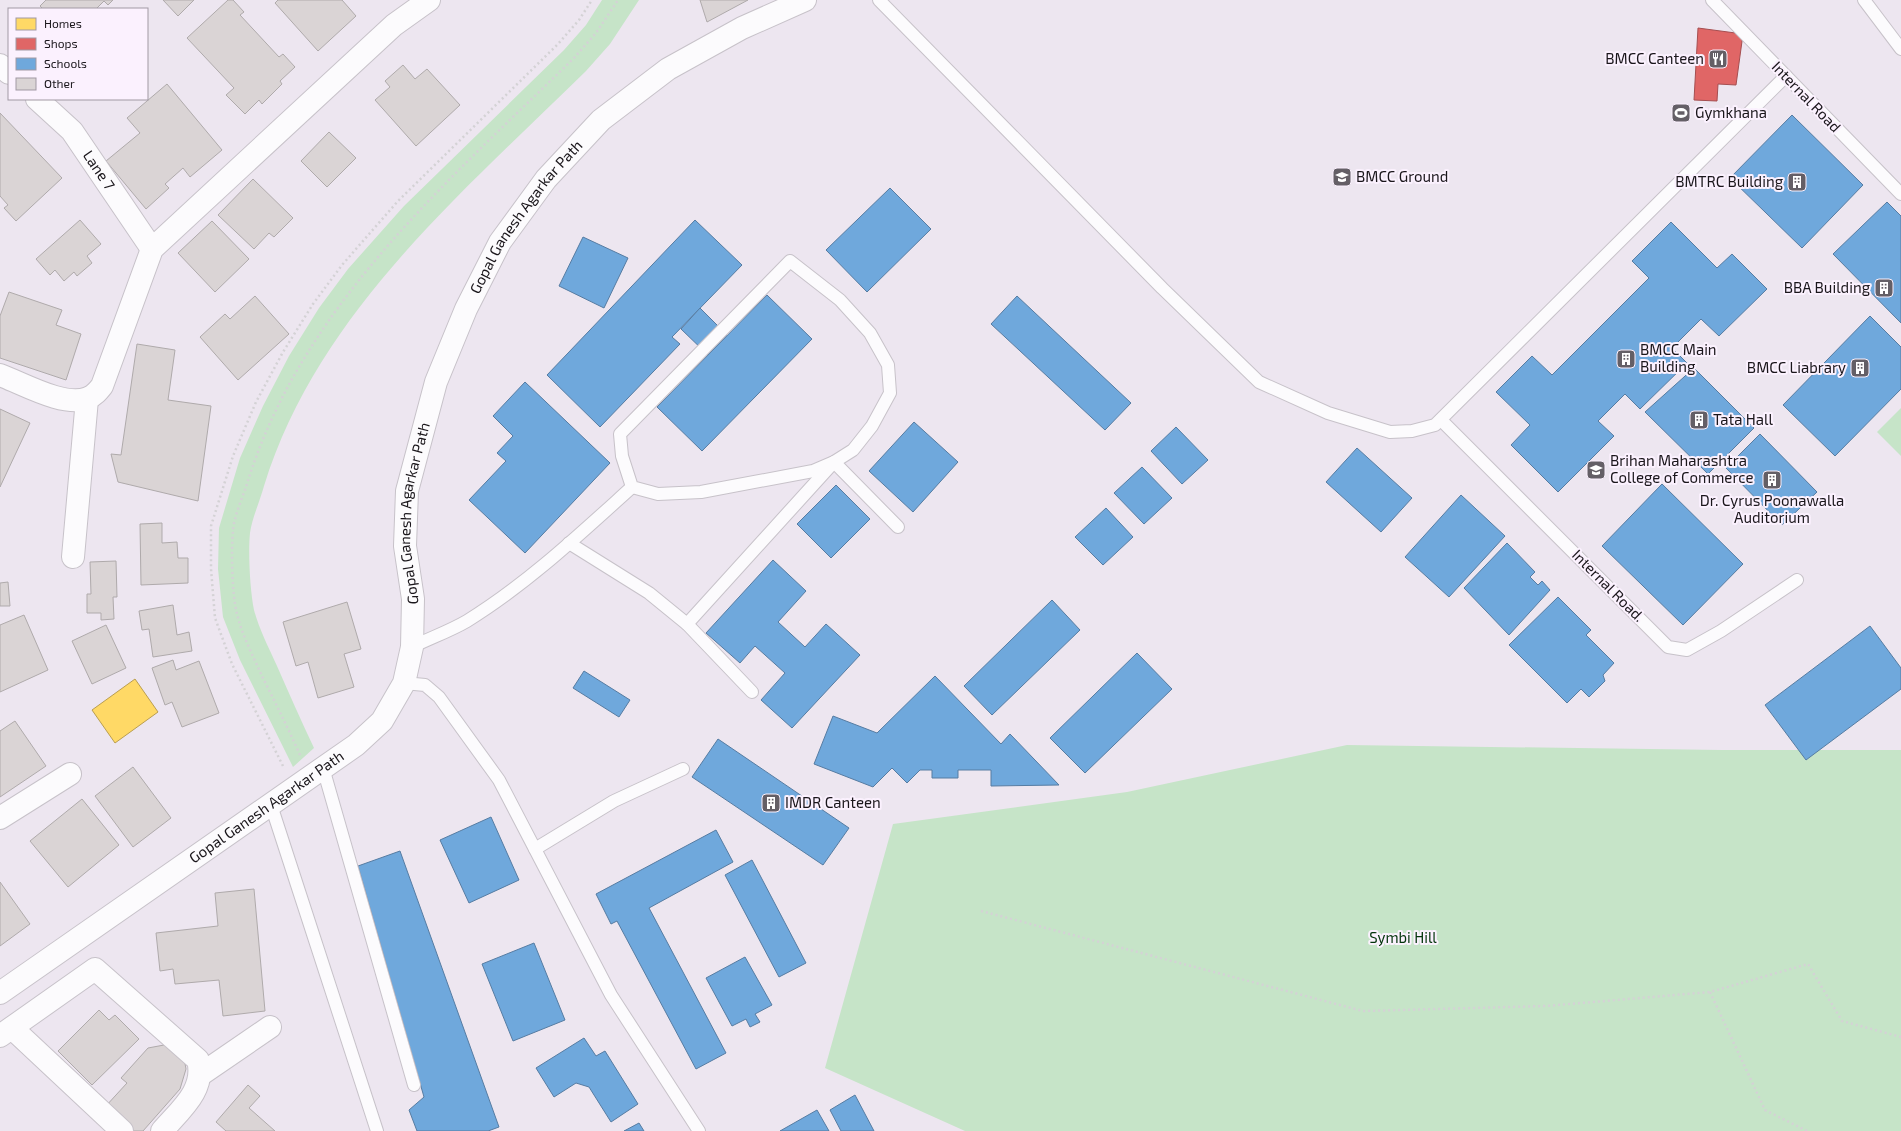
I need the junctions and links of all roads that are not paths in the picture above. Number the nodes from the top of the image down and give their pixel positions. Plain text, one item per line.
1 (430, 0) edge
2 (805, 0) edge
3 (879, 0) edge
4 (1712, 0) edge
5 (1864, 0) edge
6 (1901, 49) edge
7 (0, 65) edge
8 (8, 73) edge
9 (1786, 76) junction
10 (38, 100) edge
11 (1901, 194) edge
12 (152, 249) junction
13 (0, 375) edge
14 (87, 399) junction
15 (1441, 420) junction
16 (834, 462) junction
17 (632, 487) junction
18 (898, 527) dead end
19 (568, 543) junction
20 (72, 557) dead end
21 (1797, 580) dead end
22 (687, 624) junction
23 (412, 647) junction
24 (404, 683) junction
25 (752, 692) dead end
26 (323, 768) junction
27 (683, 769) dead end
28 (70, 774) dead end
29 (271, 805) junction
30 (0, 818) edge
31 (535, 849) junction
32 (0, 993) edge
33 (270, 1027) dead end
34 (6, 1032) edge
35 (200, 1076) junction
36 (414, 1085) dead end
37 (122, 1131) edge
38 (162, 1131) edge
39 (377, 1131) edge
40 (699, 1131) edge

1 - 12 street
2 - 23 street, Gopal Ganesh Agarkar Path
3 - 15 lane
4 - 9 lane, Internal Road
5 - 6 lane
7 - 8 street
9 - 11 lane, Internal Road
9 - 15 lane
10 - 12 street, Lane 7
12 - 14 street
13 - 14 street
14 - 20 street
15 - 21 lane, Internal Road.
16 - 17 lane
16 - 17 lane
16 - 18 lane
16 - 22 lane
17 - 19 lane
19 - 22 lane
19 - 23 lane
22 - 25 lane
23 - 24 street, Gopal Ganesh Agarkar Path
24 - 26 street, Gopal Ganesh Agarkar Path
24 - 31 lane
26 - 29 street, Gopal Ganesh Agarkar Path
26 - 36 lane
27 - 31 lane
28 - 30 street
29 - 32 street, Gopal Ganesh Agarkar Path
29 - 39 lane
31 - 40 lane
33 - 35 street
34 - 35 street
34 - 37 street
35 - 38 street

